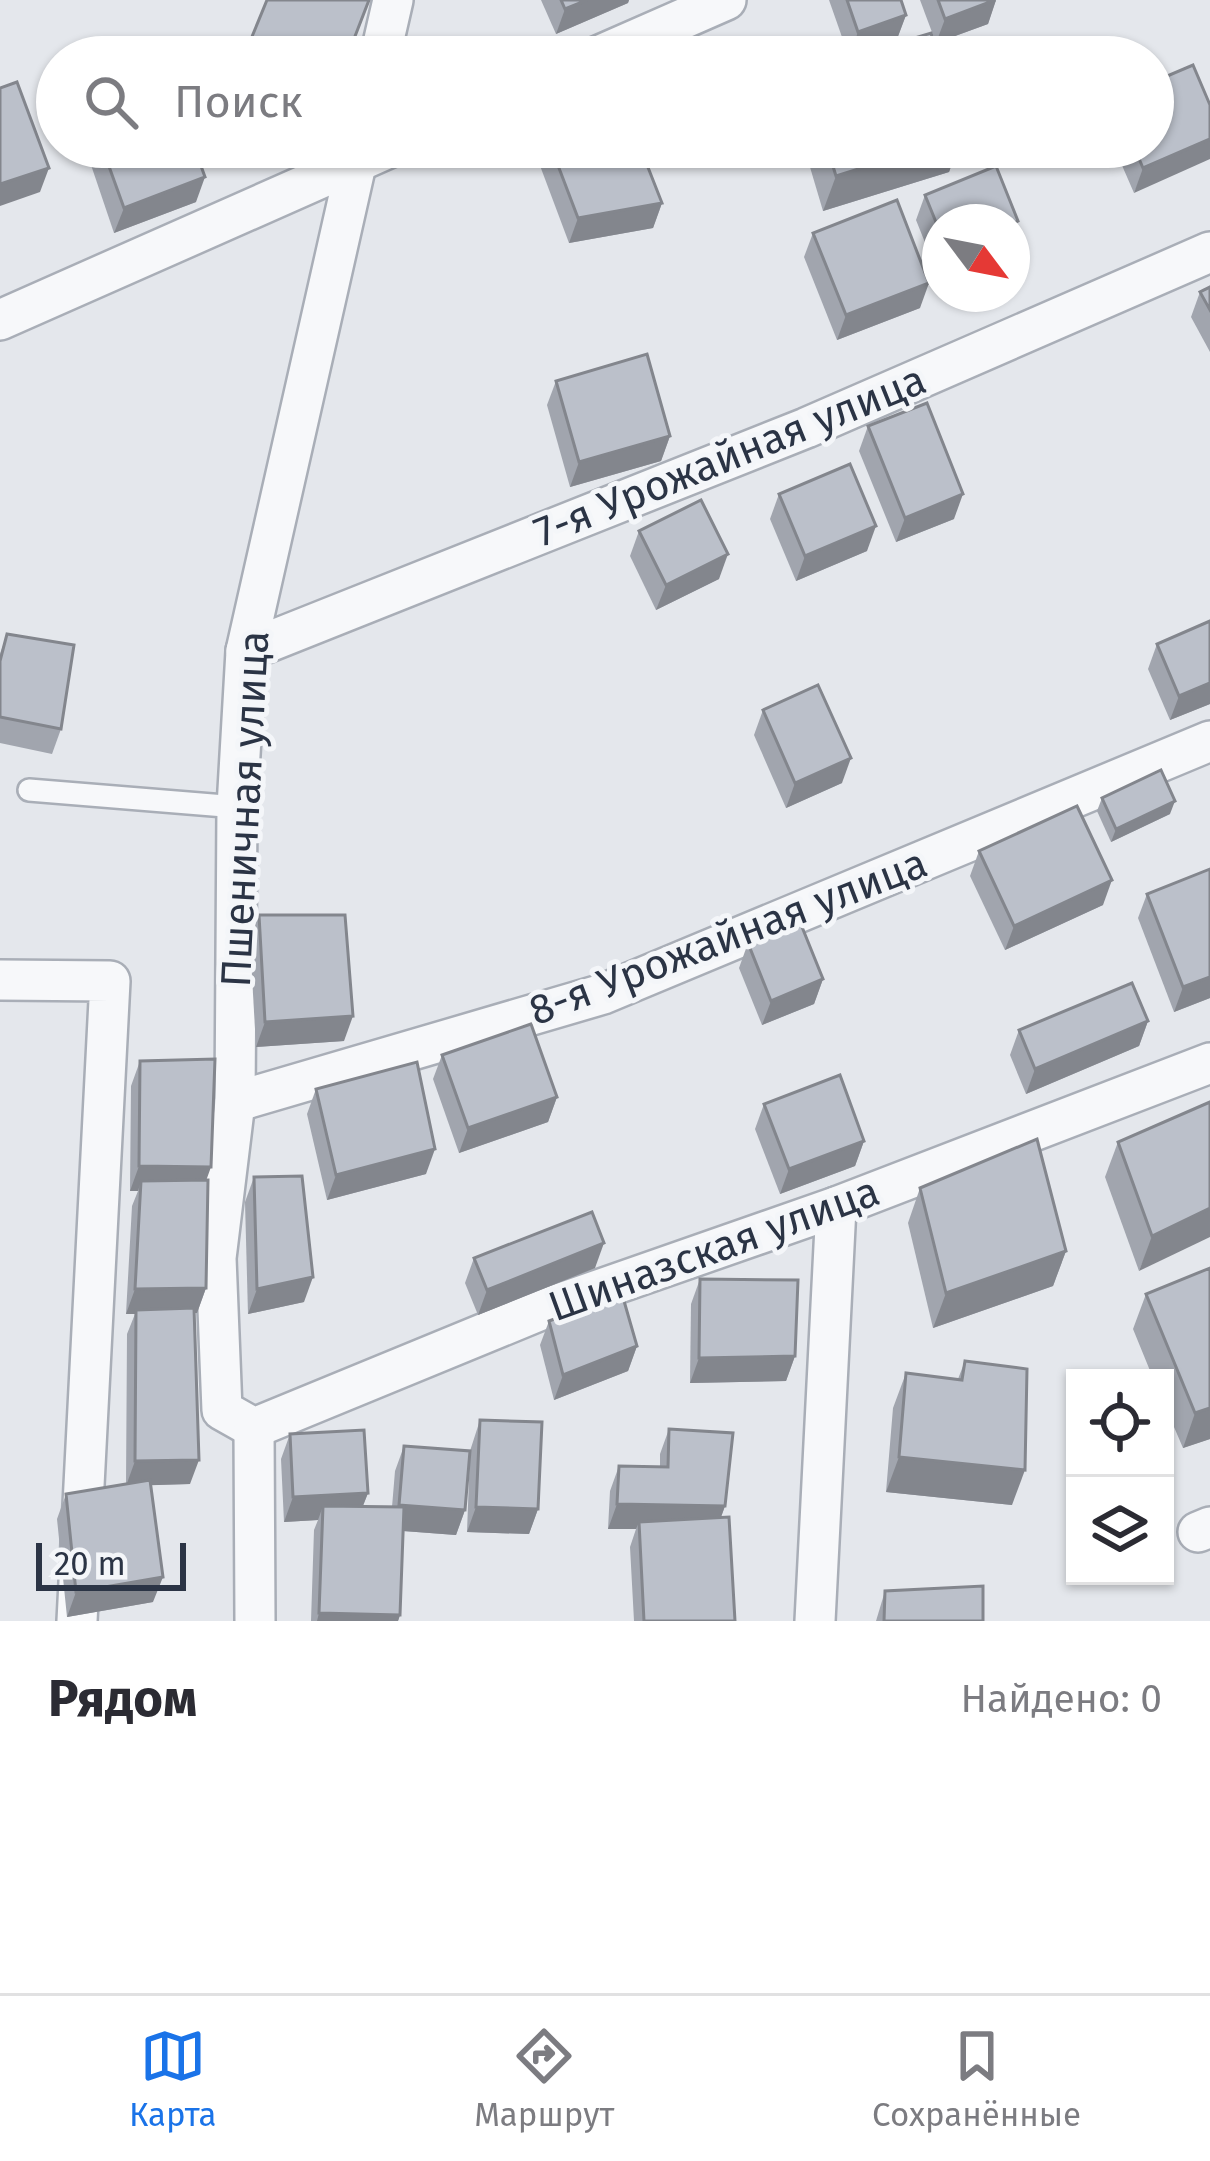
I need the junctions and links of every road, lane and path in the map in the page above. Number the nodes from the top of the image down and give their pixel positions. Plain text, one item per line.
1 (393, 0) edge
2 (726, 0) edge
3 (385, 36) edge
4 (644, 36) edge
5 (334, 168) edge
6 (365, 168) edge
7 (1210, 252) edge
8 (0, 320) edge
9 (246, 651) junction
10 (1210, 741) edge
11 (29, 790) dead end
12 (237, 807) junction
13 (0, 980) edge
14 (1210, 1063) edge
15 (235, 1102) junction
16 (836, 1207) junction
17 (238, 1419) junction
18 (77, 1621) edge
19 (256, 1621) edge
20 (815, 1621) edge

1 - 3 street
2 - 4 street
5 - 8 street
6 - 9 street, Пшеничная улица
7 - 9 street, 7-я Урожайная улица
9 - 12 street, Пшеничная улица
10 - 15 street, 8-я Урожайная улица
11 - 12 lane
12 - 15 street, Пшеничная улица
13 - 18 street
14 - 16 street, Шиназская улица
15 - 17 street, Пшеничная улица
16 - 17 street, Шиназская улица
16 - 20 street
17 - 19 street, Пшеничная улица

